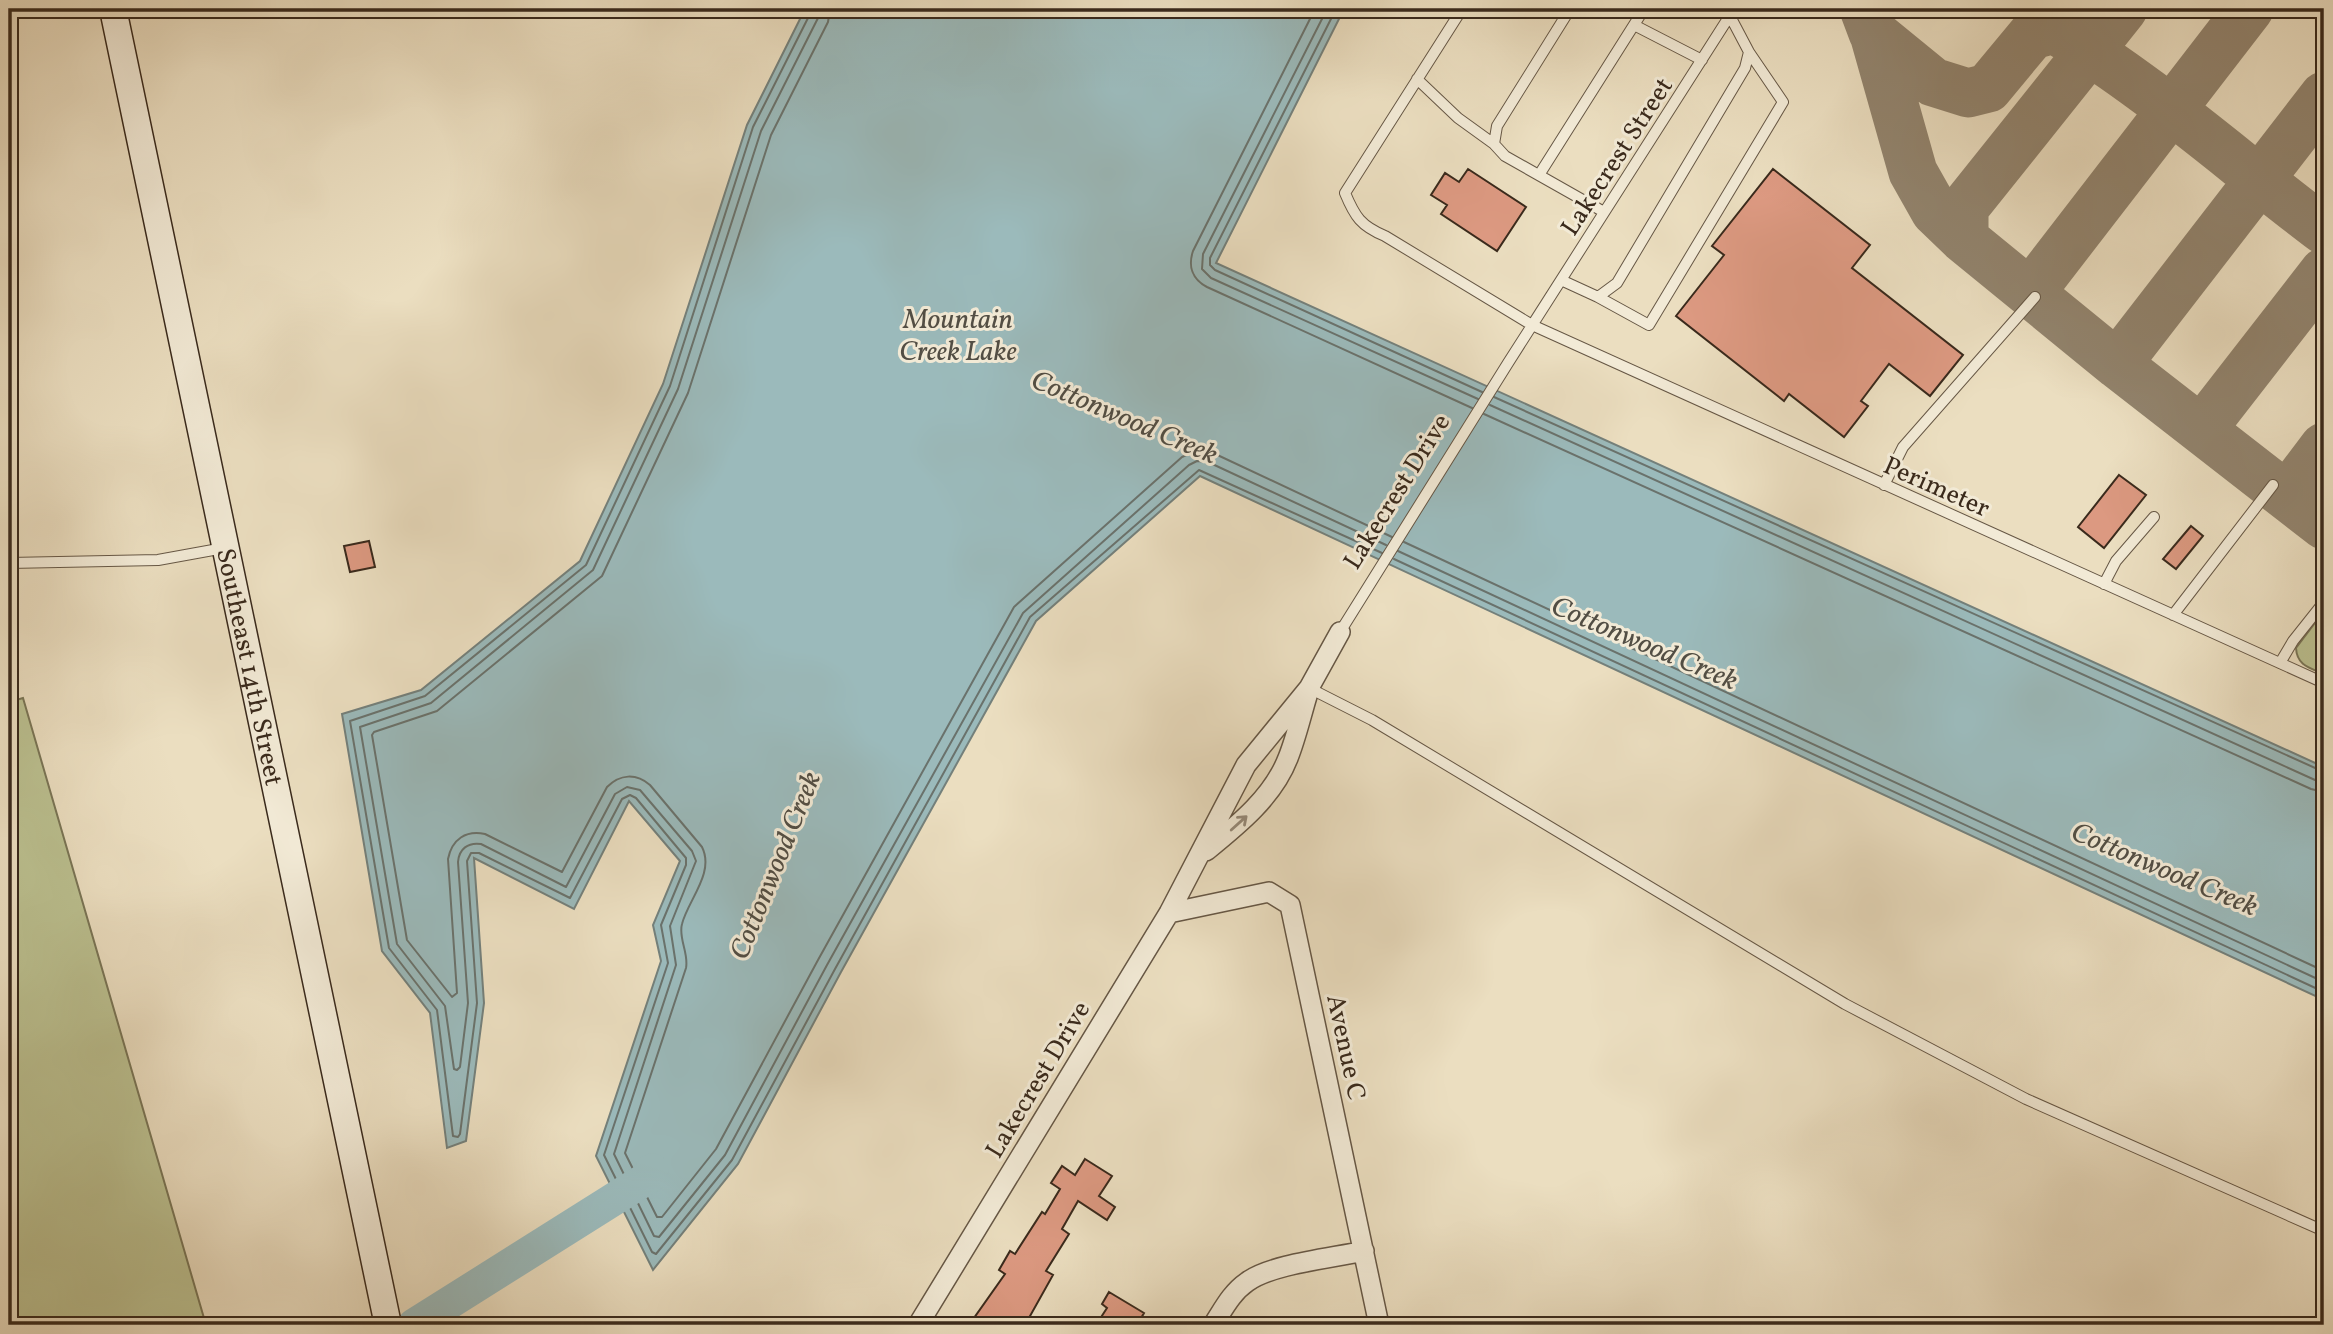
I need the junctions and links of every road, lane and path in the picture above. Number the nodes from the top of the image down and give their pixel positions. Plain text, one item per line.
1 (113, 9) edge
2 (1462, 9) edge
3 (1570, 9) edge
4 (1644, 9) edge
5 (1732, 12) edge
6 (1634, 25) junction
7 (1749, 52) junction
8 (1702, 60) junction
9 (1417, 79) junction
10 (1494, 144) junction
11 (1539, 175) junction
12 (1604, 212) junction
13 (1561, 280) junction
14 (1598, 296) junction
15 (2035, 297) dead end
16 (1532, 325) junction
17 (1884, 485) junction
18 (2273, 485) dead end
19 (2154, 517) dead end
20 (225, 548) junction
21 (9, 563) edge
22 (2104, 584) junction
23 (2324, 602) edge
24 (2173, 615) junction
25 (1340, 632) joint
26 (2280, 663) junction
27 (2324, 683) edge
28 (1309, 688) junction
29 (1198, 858) junction
30 (1169, 913) junction
31 (2324, 1231) edge
32 (1364, 1251) junction
33 (388, 1325) edge
34 (918, 1325) edge
35 (1213, 1325) edge
36 (1379, 1325) edge

1 - 20 street, Southeast 14th Street
2 - 9 lane
3 - 10 lane
4 - 6 lane
5 - 7 lane
5 - 8 lane, Lakecrest Street
6 - 8 lane
6 - 11 lane
7 - 14 lane
7 - 14 lane
8 - 12 lane, Lakecrest Street
9 - 10 lane
9 - 16 lane, Perimeter
10 - 11 lane
11 - 12 lane
12 - 13 lane, Lakecrest Street
13 - 14 lane
13 - 16 lane, Lakecrest Street
15 - 17 lane
16 - 17 lane, Perimeter
16 - 25 lane, Lakecrest Drive
17 - 22 lane, Perimeter
18 - 24 lane
19 - 22 lane
20 - 21 lane
20 - 33 street, Southeast 14th Street
22 - 24 lane, Perimeter
23 - 26 lane
24 - 26 lane, Perimeter
25 - 28 street, Lakecrest Drive
26 - 27 lane, Perimeter
28 - 29 street, Lakecrest Drive
29 -> 28 street, Lakecrest Drive
28 - 31 lane
29 - 30 street, Lakecrest Drive
30 - 32 street, Avenue C
30 - 34 street, Lakecrest Drive
32 - 35 street
32 - 36 street, Avenue C

